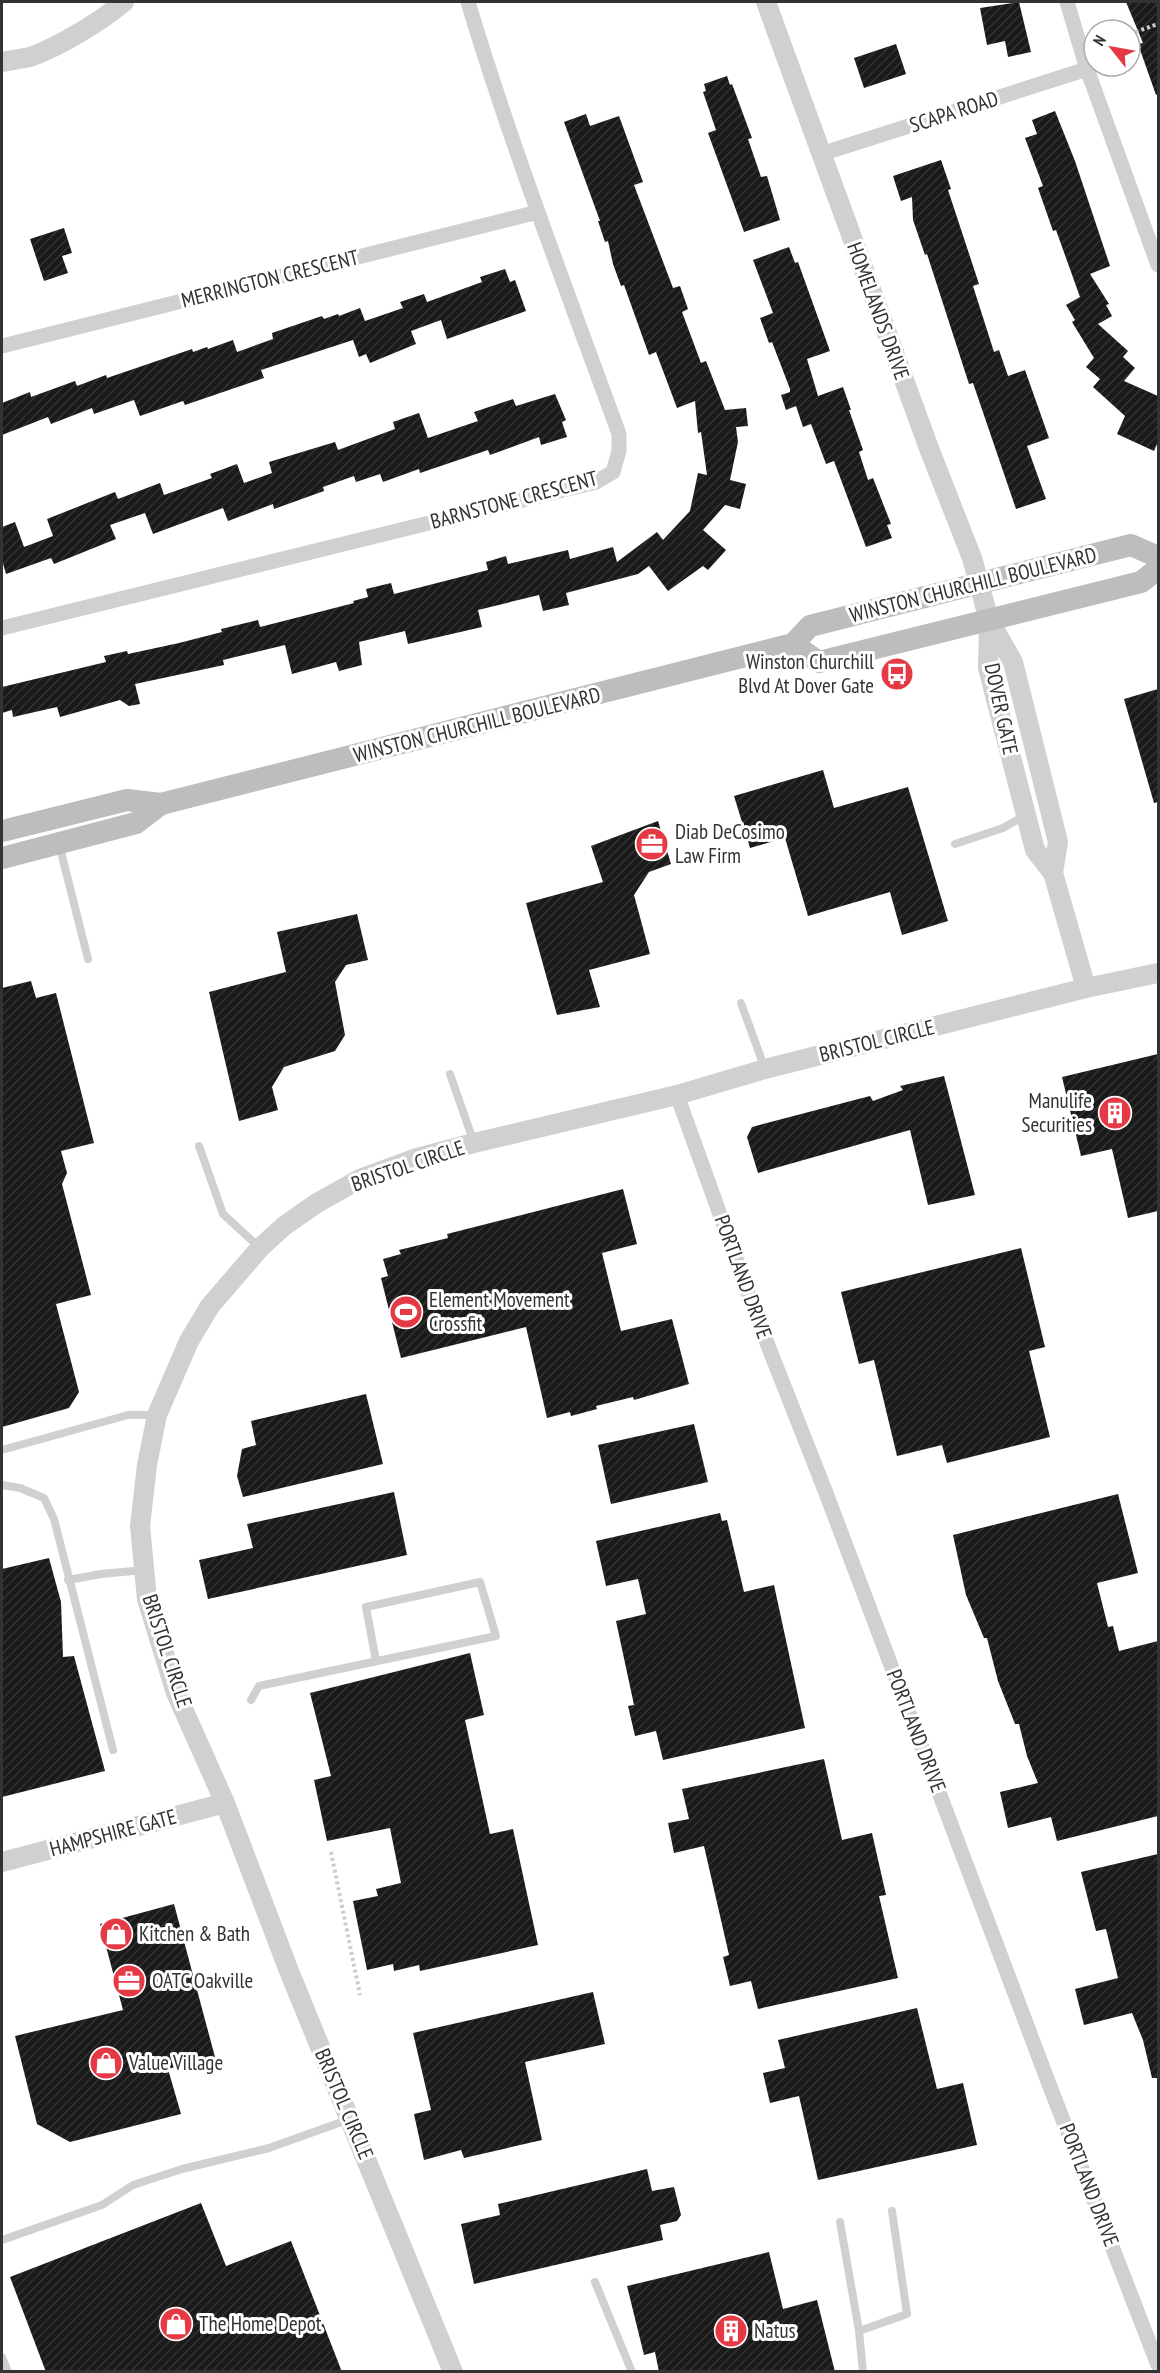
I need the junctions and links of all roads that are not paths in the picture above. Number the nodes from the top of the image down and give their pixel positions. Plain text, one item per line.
1 (124, 2) edge
2 (468, 2) edge
3 (766, 2) edge
4 (1067, 2) edge
5 (1082, 52) edge
6 (2, 62) edge
7 (1082, 71) edge
8 (1090, 78) edge
9 (821, 154) junction
10 (538, 212) junction
11 (1158, 265) edge
12 (2, 346) edge
13 (1158, 557) edge
14 (1158, 569) edge
15 (979, 583) junction
16 (989, 620) junction
17 (2, 628) edge
18 (793, 645) junction
19 (161, 804) junction
20 (1026, 815) junction
21 (2, 831) edge
22 (59, 843) junction
23 (955, 844) dead end
24 (2, 858) edge
25 (1053, 873) junction
26 (88, 959) dead end
27 (1158, 973) edge
28 (1086, 988) junction
29 (741, 1003) dead end
30 (765, 1069) junction
31 (450, 1074) dead end
32 (677, 1095) junction
33 (474, 1143) junction
34 (199, 1146) dead end
35 (260, 1248) junction
36 (157, 1415) junction
37 (2, 1450) edge
38 (2, 1485) edge
39 (144, 1570) junction
40 (68, 1580) junction
41 (376, 1661) junction
42 (250, 1700) dead end
43 (113, 1750) dead end
44 (225, 1803) junction
45 (2, 1862) edge
46 (351, 2119) junction
47 (892, 2211) dead end
48 (840, 2222) dead end
49 (2, 2240) edge
50 (595, 2282) dead end
51 (859, 2331) junction
52 (2, 2357) edge
53 (1158, 2365) edge
54 (8, 2372) edge
55 (453, 2372) edge
56 (632, 2372) edge
57 (863, 2372) edge

1 - 6 street
2 - 10 street, BARNSTONE CRESCENT
3 - 9 street, HOMELANDS DRIVE
4 - 5 street
7 - 9 street, SCAPA ROAD
8 - 11 street
9 - 15 street, HOMELANDS DRIVE
10 - 12 street, MERRINGTON CRESCENT
10 - 17 street, BARNSTONE CRESCENT
13 - 15 main road, WINSTON CHURCHILL BOULEVARD
14 - 16 main road, WINSTON CHURCHILL BOULEVARD
15 - 16 street, HOMELANDS DRIVE
15 - 18 main road, WINSTON CHURCHILL BOULEVARD
16 - 18 main road, WINSTON CHURCHILL BOULEVARD
16 - 20 street, DOVER GATE
16 - 25 street, DOVER GATE
18 - 19 main road, WINSTON CHURCHILL BOULEVARD
19 - 21 main road, WINSTON CHURCHILL BOULEVARD
19 - 22 main road, WINSTON CHURCHILL BOULEVARD
20 - 23 lane
20 - 25 street, DOVER GATE
22 - 24 main road, WINSTON CHURCHILL BOULEVARD
22 - 26 lane
25 - 28 street, DOVER GATE
27 - 28 street, BRISTOL CIRCLE
28 - 30 street, BRISTOL CIRCLE
29 - 30 lane
30 - 32 street, BRISTOL CIRCLE
31 - 33 lane
32 - 33 street, BRISTOL CIRCLE
32 - 53 street, PORTLAND DRIVE
33 - 35 street, BRISTOL CIRCLE
34 - 35 lane
35 - 36 street, BRISTOL CIRCLE
36 - 37 lane
36 - 39 street, BRISTOL CIRCLE
38 - 40 lane
39 - 40 lane
39 - 44 street, BRISTOL CIRCLE
40 - 43 lane
41 - 41 lane
41 - 42 lane
44 - 45 street, HAMPSHIRE GATE
44 - 46 street, BRISTOL CIRCLE
46 - 49 lane
46 - 55 street, BRISTOL CIRCLE
47 - 51 lane
48 - 51 lane
50 - 56 lane
51 - 57 lane
52 - 54 lane

